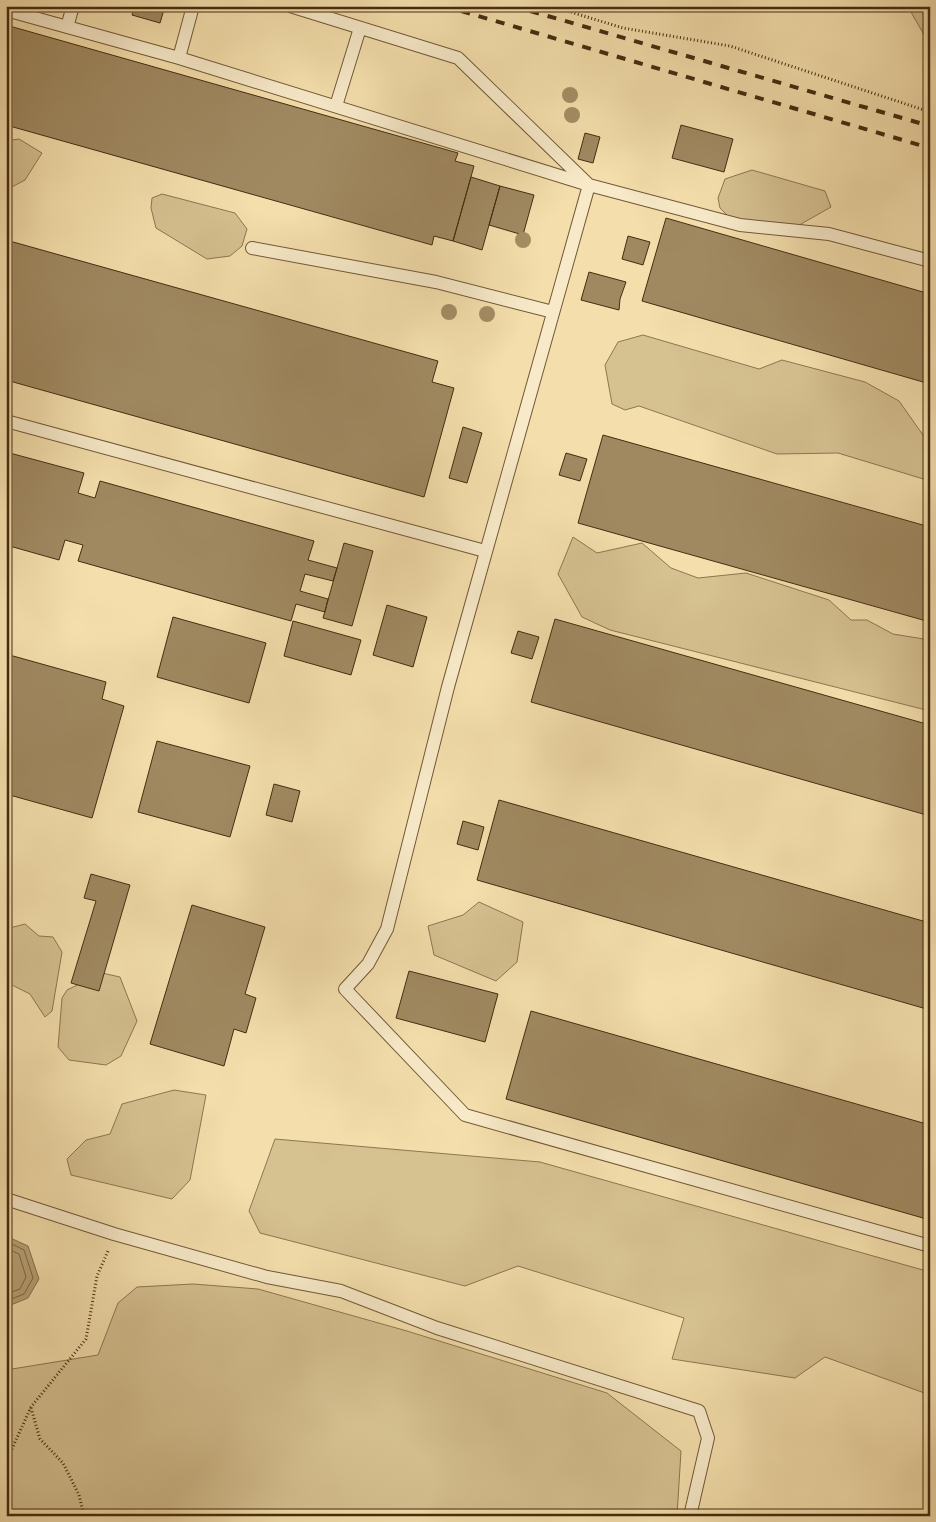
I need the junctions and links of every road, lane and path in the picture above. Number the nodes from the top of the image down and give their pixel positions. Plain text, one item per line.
1 (73, 6) edge
2 (192, 6) edge
3 (290, 6) edge
4 (551, 6) edge
5 (6, 10) edge
6 (67, 27) junction
7 (360, 28) junction
8 (178, 58) junction
9 (336, 106) junction
10 (930, 112) edge
11 (589, 185) junction
12 (252, 248) dead end
13 (930, 261) edge
14 (553, 312) junction
15 (6, 421) edge
16 (485, 551) junction
17 (6, 1199) edge
18 (114, 1234) junction
19 (930, 1246) edge
20 (31, 1407) junction
21 (6, 1462) edge
22 (84, 1516) edge
23 (690, 1516) edge

1 - 6 lane
2 - 8 lane
3 - 7 lane
4 - 10 path
5 - 6 lane
6 - 8 lane
7 - 9 lane
7 - 11 lane
8 - 9 lane
9 - 11 lane
11 - 13 lane
11 - 14 lane
12 - 14 lane
14 - 16 lane
15 - 16 lane
16 - 19 lane
17 - 18 lane
18 - 20 path
18 - 23 lane
20 - 21 path
20 - 22 path

